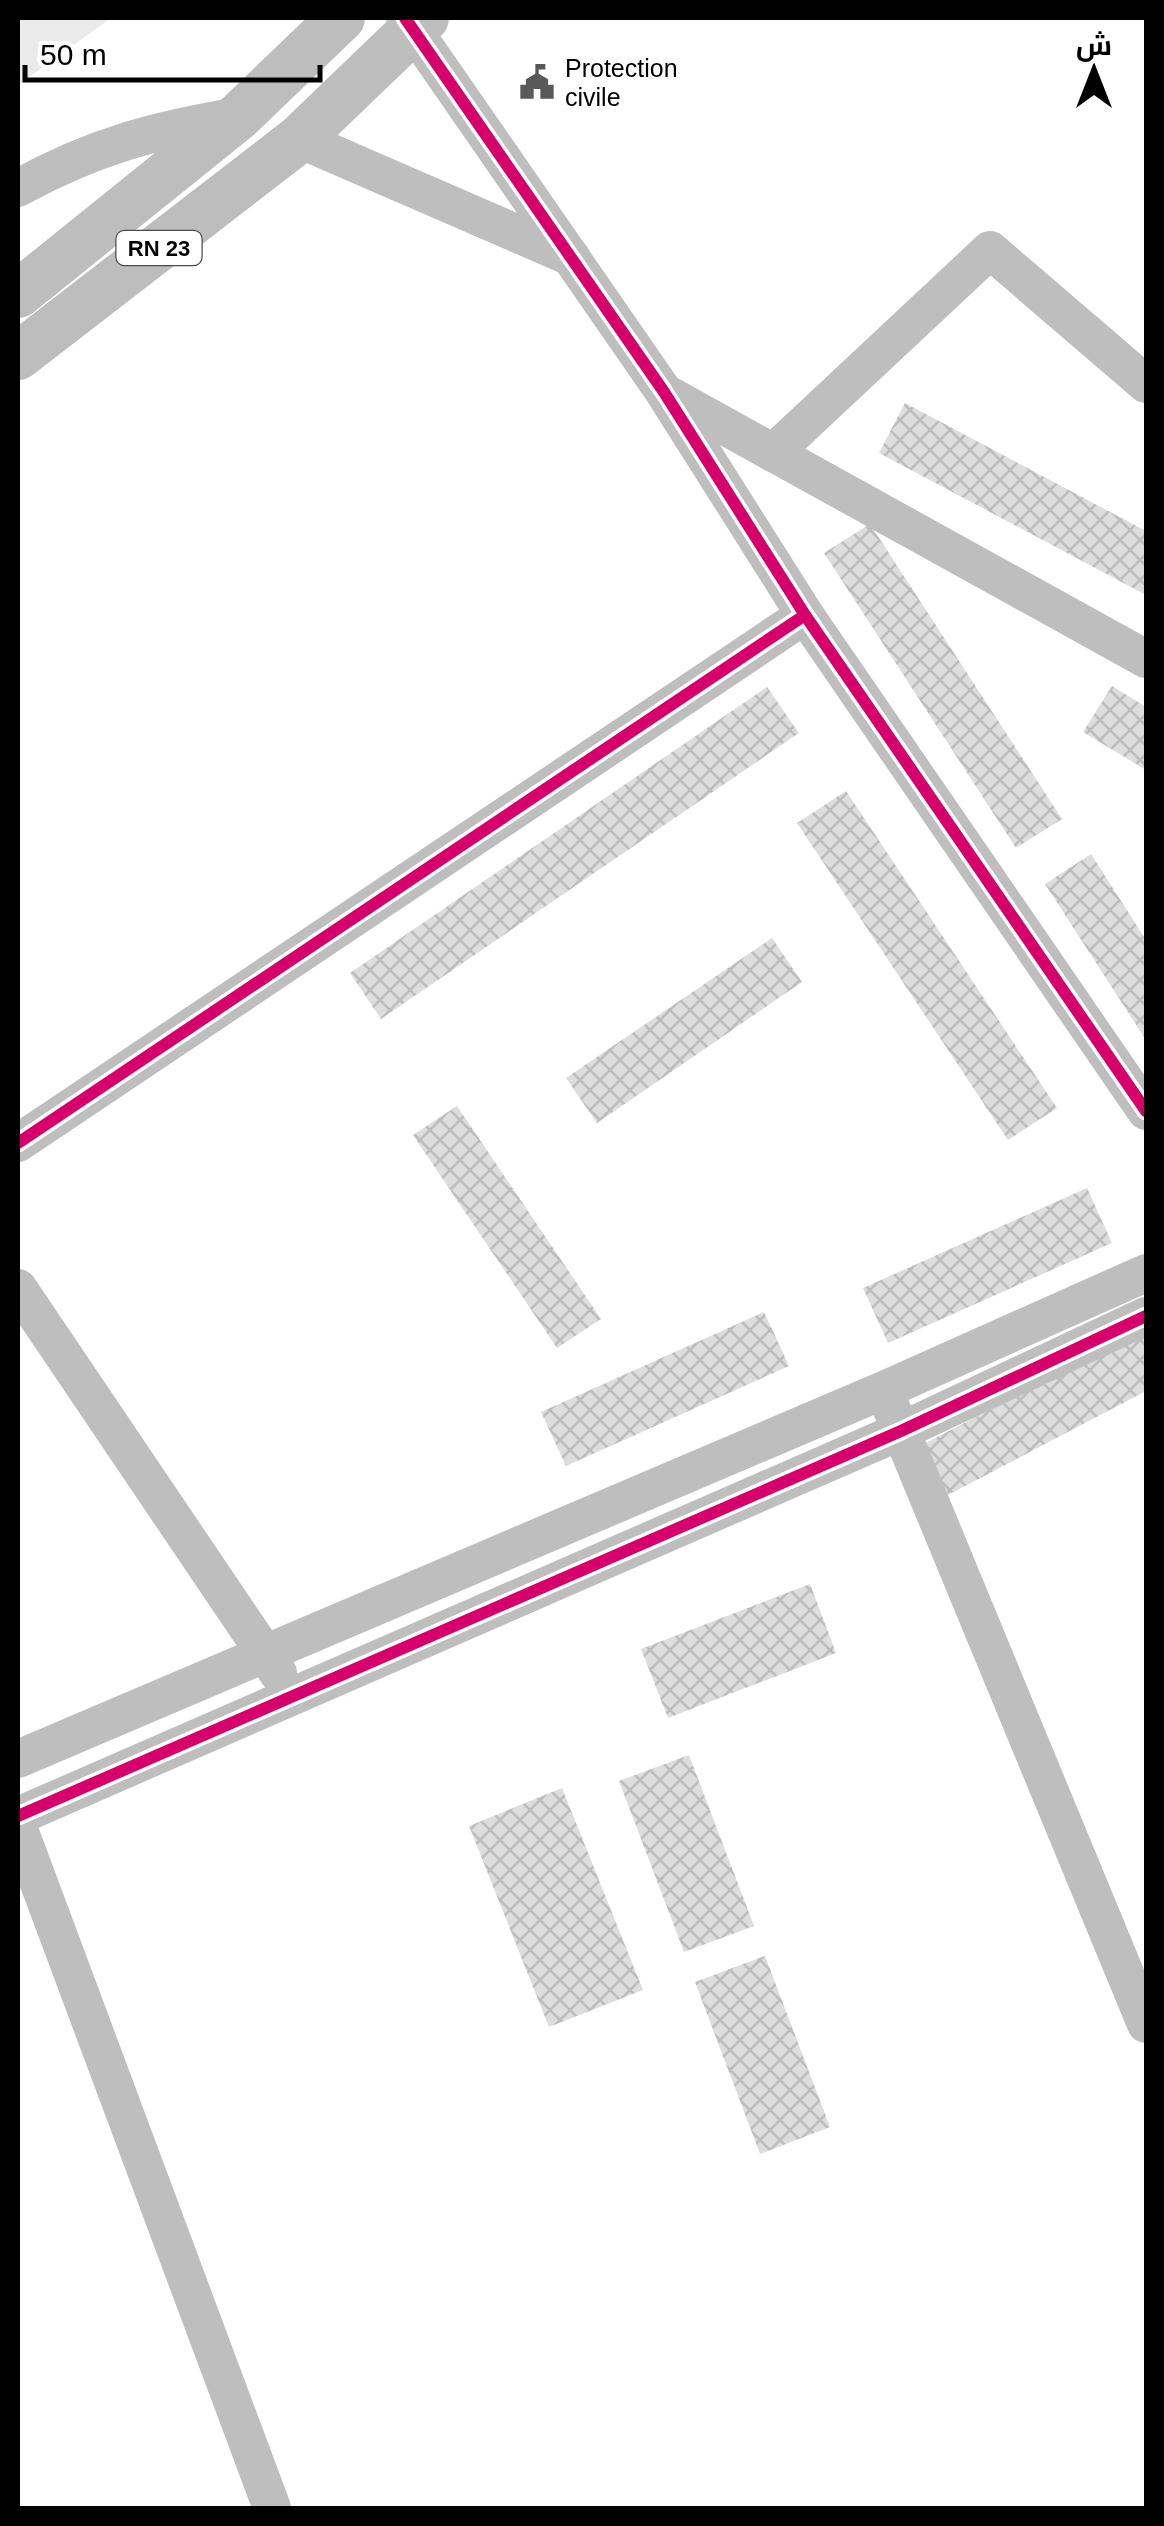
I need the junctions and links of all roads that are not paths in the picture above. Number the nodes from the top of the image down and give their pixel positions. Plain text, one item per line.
1 (341, 18) edge
2 (415, 21) edge
3 (239, 116) junction
4 (299, 139) junction
5 (18, 188) edge
6 (570, 257) junction
7 (18, 294) edge
8 (18, 356) edge
9 (1146, 384) edge
10 (664, 392) junction
11 (773, 453) junction
12 (805, 615) junction
13 (1146, 658) edge
14 (1146, 1111) edge
15 (18, 1142) edge
16 (1146, 1272) edge
17 (18, 1288) edge
18 (1146, 1316) edge
19 (884, 1390) junction
20 (901, 1431) junction
21 (265, 1654) junction
22 (294, 1696) junction
23 (18, 1759) edge
24 (18, 1816) edge
25 (18, 1826) edge
26 (1146, 2024) edge
27 (272, 2508) edge

1 - 3 main road, RN 23
2 - 4 main road, RN 23
2 - 6 street
3 - 5 street
3 - 7 main road, RN 23
4 - 6 street
4 - 8 main road, RN 23
6 - 10 street
9 - 11 street
10 - 11 street
10 - 12 street
11 - 13 street
12 - 14 street
12 - 15 street
16 - 19 street
17 - 21 street
18 - 20 street
19 - 20 street
19 - 21 street
20 - 22 street
20 - 26 street
21 - 22 street
21 - 23 street
22 - 24 street
25 - 27 street

